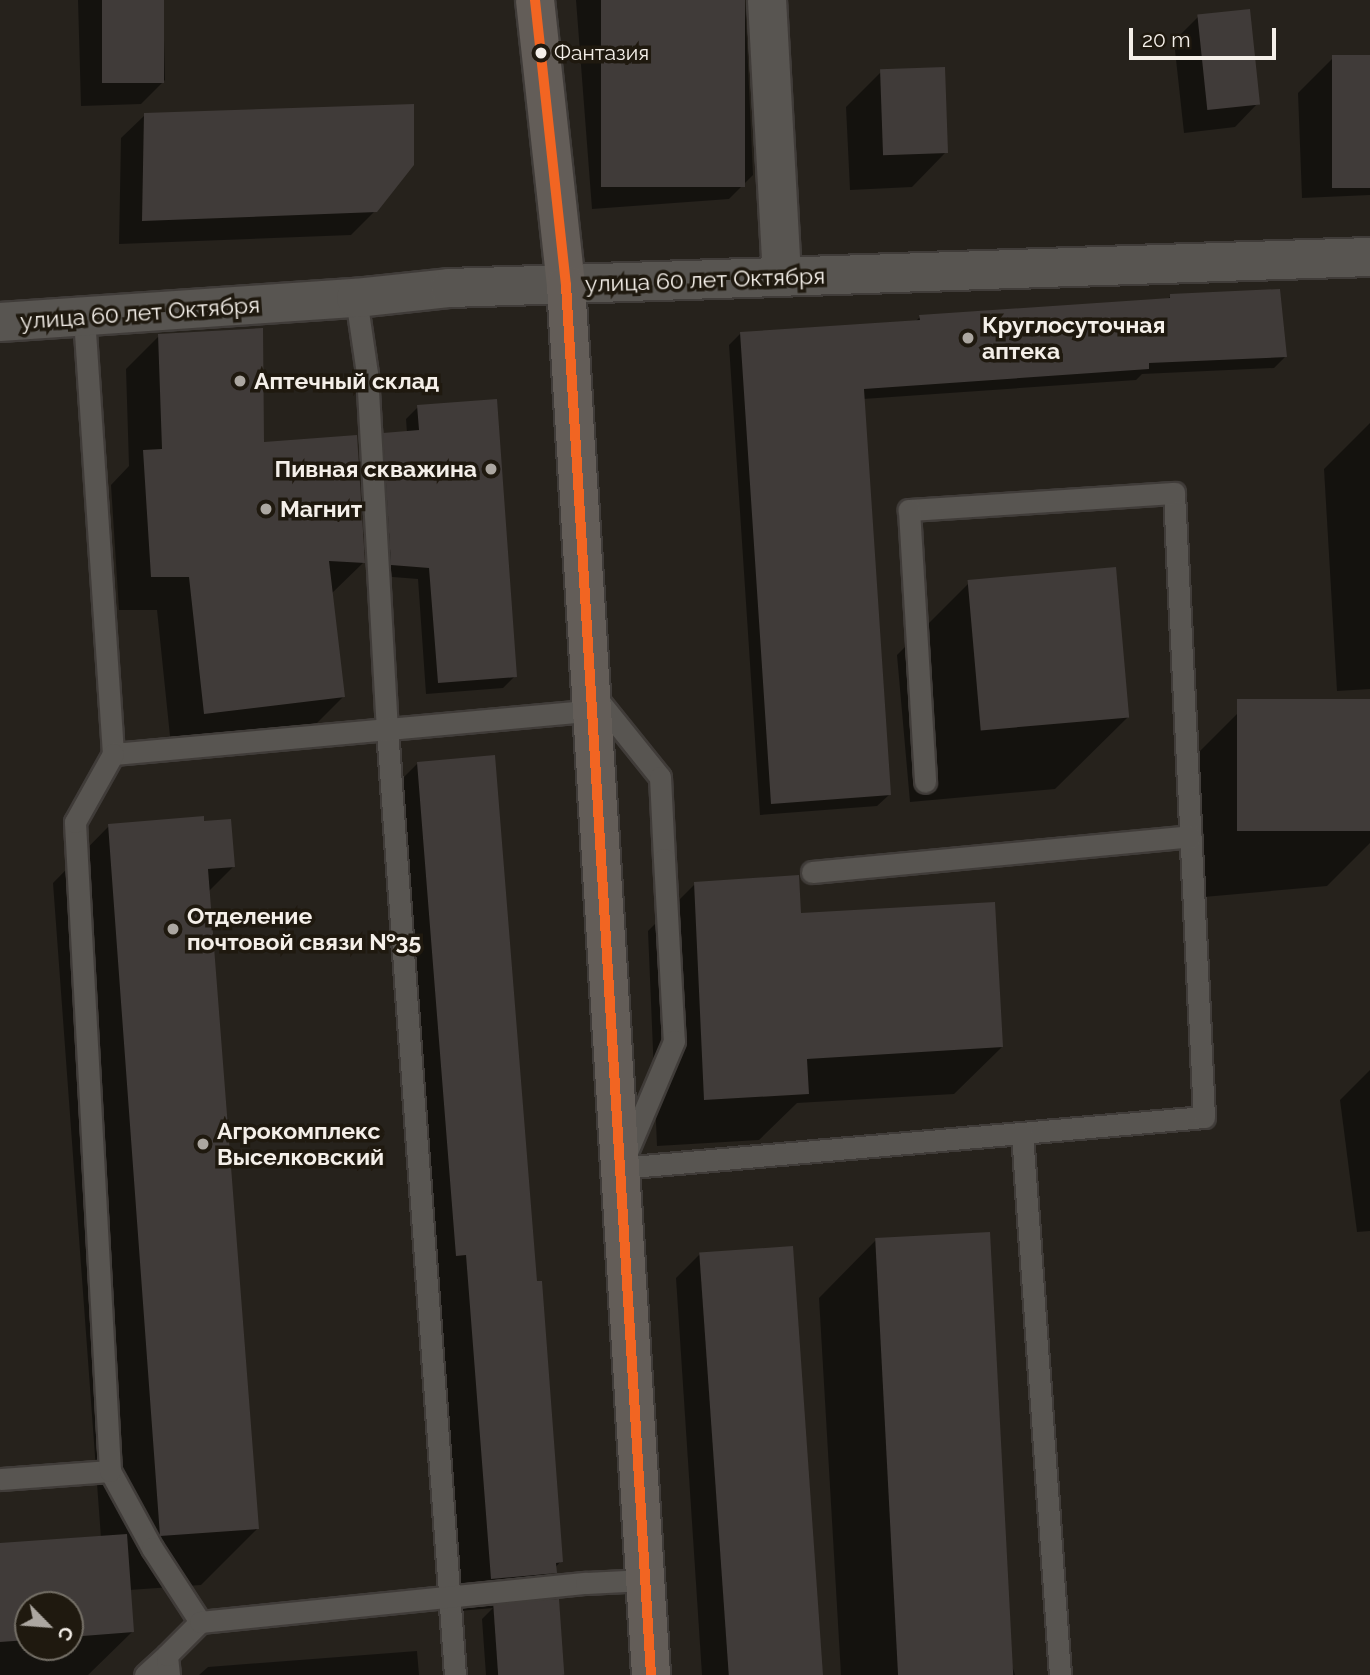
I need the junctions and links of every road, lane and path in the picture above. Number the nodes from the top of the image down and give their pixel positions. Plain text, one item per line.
1 (535, 0) edge
2 (767, 0) edge
3 (1370, 257) edge
4 (782, 277) junction
5 (566, 285) junction
6 (356, 298) junction
7 (83, 317) junction
8 (0, 322) edge
9 (591, 701) junction
10 (387, 729) junction
11 (113, 754) junction
12 (925, 782) dead end
13 (1190, 836) junction
14 (812, 872) dead end
15 (1022, 1133) junction
16 (620, 1168) junction
17 (110, 1471) junction
18 (0, 1479) edge
19 (645, 1580) junction
20 (450, 1599) junction
21 (200, 1622) junction
22 (168, 1665) edge
23 (145, 1675) edge
24 (455, 1675) edge
25 (651, 1675) edge
26 (1060, 1675) edge

1 - 5 main road
2 - 4 street
3 - 4 street, улица 60 лет Октября
4 - 5 street, улица 60 лет Октября
5 - 6 street, улица 60 лет Октября
5 - 9 main road
6 - 7 street, улица 60 лет Октября
6 - 10 lane
7 - 8 street, улица 60 лет Октября
7 - 11 lane
9 - 10 lane
9 - 16 main road
9 - 16 lane
10 - 11 lane
10 - 20 lane
11 - 17 lane
12 - 13 lane
13 - 14 lane
13 - 15 lane
15 - 16 lane
15 - 26 lane
16 - 19 main road
17 - 18 lane
17 - 21 lane
19 - 20 lane
19 - 25 main road
20 - 21 lane
20 - 24 lane
21 - 22 lane
22 - 23 lane

